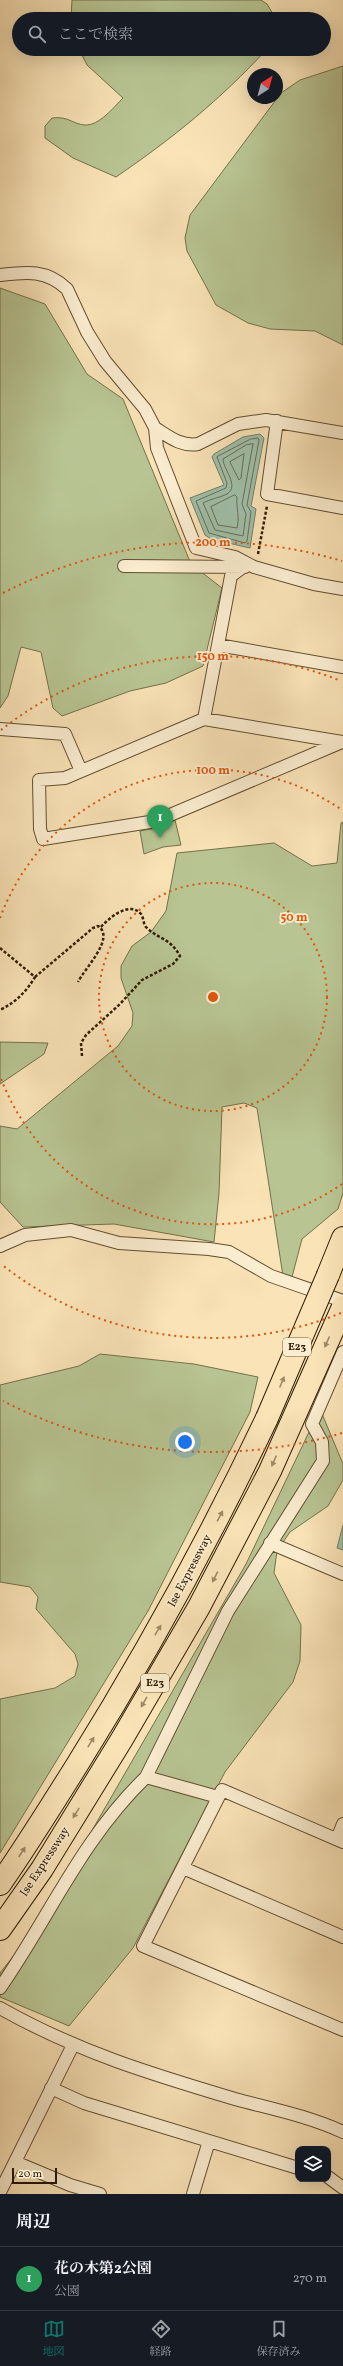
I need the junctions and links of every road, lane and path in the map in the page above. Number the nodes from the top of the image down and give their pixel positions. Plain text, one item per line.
1 (0, 275) edge
2 (277, 421) junction
3 (155, 428) junction
4 (343, 433) edge
5 (269, 494) junction
6 (343, 508) edge
7 (258, 554) dead end
8 (124, 566) dead end
9 (248, 567) junction
10 (343, 589) edge
11 (218, 645) junction
12 (343, 667) edge
13 (204, 719) junction
14 (0, 729) edge
15 (343, 742) edge
16 (81, 771) junction
17 (100, 928) junction
18 (0, 948) edge
19 (35, 977) junction
20 (78, 982) dead end
21 (0, 1010) edge
22 (82, 1056) dead end
23 (343, 1238) edge
24 (0, 1246) edge
25 (343, 1301) edge
26 (343, 1307) edge
27 (343, 1352) edge
28 (270, 1543) junction
29 (343, 1574) edge
30 (146, 1777) junction
31 (218, 1796) junction
32 (343, 1824) edge
33 (340, 1841) edge
34 (183, 1868) junction
35 (0, 1884) edge
36 (0, 1929) edge
37 (343, 1937) edge
38 (0, 1988) edge
39 (0, 2008) edge
40 (343, 2030) edge
41 (73, 2045) junction
42 (51, 2088) junction
43 (343, 2132) edge
44 (208, 2141) junction
45 (15, 2162) junction
46 (295, 2167) edge
47 (331, 2179) edge
48 (343, 2188) edge
49 (0, 2192) edge
50 (100, 2194) edge
51 (193, 2194) edge

1 - 3 street
2 - 3 street
2 - 4 street
2 - 5 street
3 - 9 street
5 - 6 street
5 - 7 path
8 - 9 street
9 - 10 street
9 - 11 street
11 - 12 street
11 - 13 street
13 - 15 street
13 - 16 street
14 - 16 street
15 - 16 street
17 - 19 path
17 - 20 path
17 - 22 path
18 - 19 path
19 - 21 path
35 -> 23 highway, Ise Expressway / E23, bridge
24 - 25 street
26 -> 36 highway, Ise Expressway / E23
27 - 28 street
28 - 29 street
28 - 30 street
30 - 31 street
30 - 38 street
31 - 33 street
31 - 34 street
32 - 33 street
34 - 37 street
34 - 40 street
39 - 41 street
41 - 42 street
41 - 43 street
42 - 44 street
42 - 45 street
44 - 46 street
44 - 51 street
45 - 49 street
45 - 50 street
47 - 48 street

